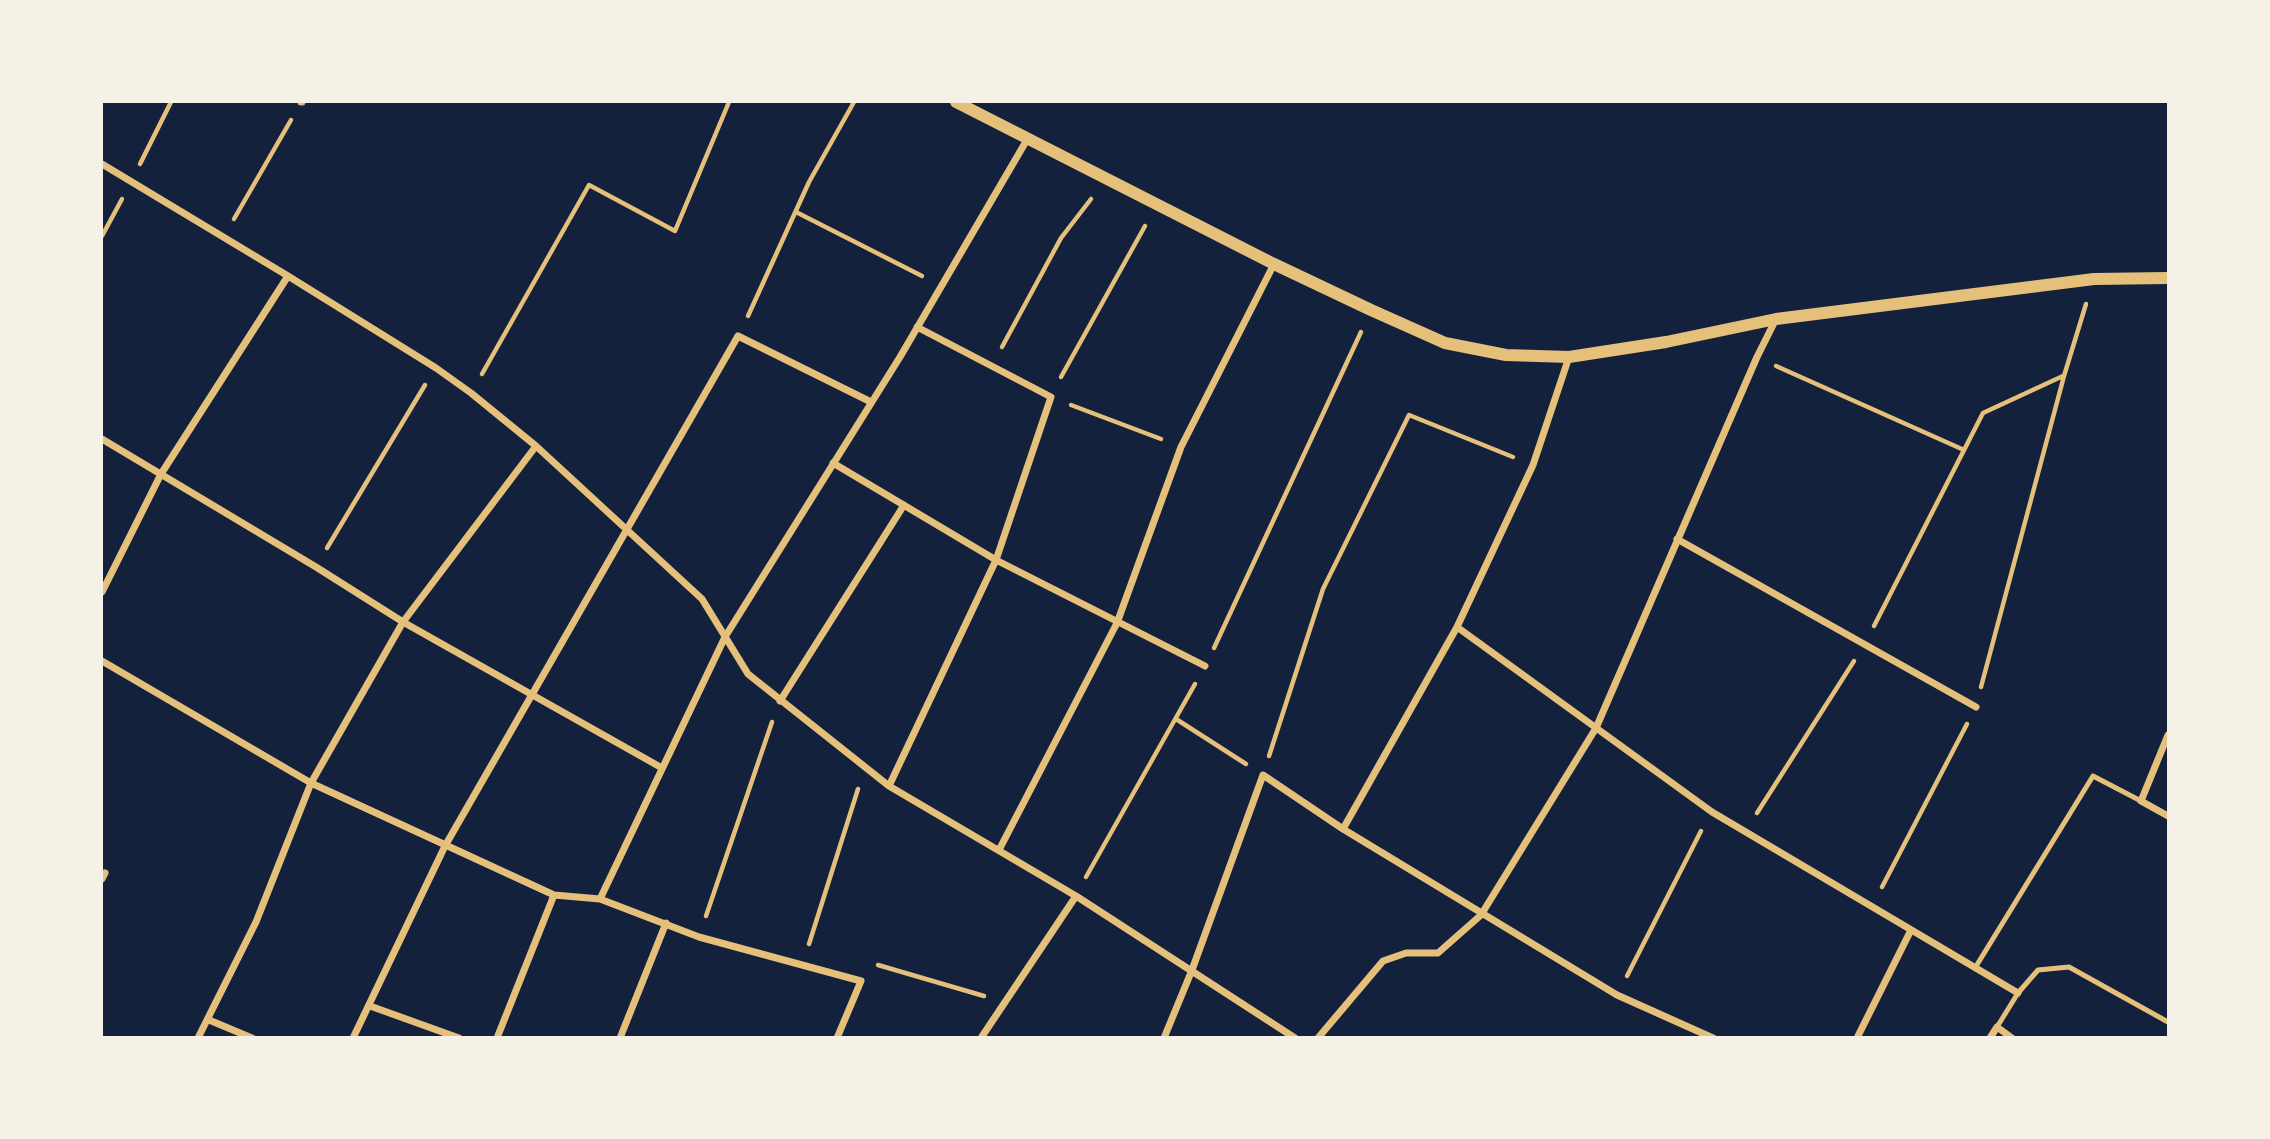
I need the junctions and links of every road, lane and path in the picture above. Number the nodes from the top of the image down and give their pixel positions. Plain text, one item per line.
1 (302, 102) edge
2 (729, 102) edge
3 (854, 102) edge
4 (956, 102) edge
5 (1028, 138) junction
6 (102, 164) edge
7 (1106, 178) junction
8 (1157, 204) junction
9 (796, 212) junction
10 (223, 238) junction
11 (1274, 264) junction
12 (288, 276) junction
13 (2168, 278) edge
14 (2094, 279) junction
15 (941, 286) junction
16 (1371, 310) junction
17 (1776, 319) junction
18 (917, 327) junction
19 (738, 336) junction
20 (1569, 357) junction
21 (1757, 357) junction
22 (992, 366) junction
23 (436, 368) junction
24 (2064, 376) junction
25 (471, 393) junction
26 (1051, 397) junction
27 (872, 402) junction
28 (102, 439) edge
29 (536, 446) junction
30 (1181, 447) junction
31 (1964, 450) junction
32 (833, 463) junction
33 (1533, 465) junction
34 (162, 474) junction
35 (904, 505) junction
36 (627, 529) junction
37 (1677, 539) junction
38 (996, 560) junction
39 (316, 567) junction
40 (102, 592) edge
41 (403, 622) junction
42 (1117, 623) junction
43 (1457, 627) junction
44 (725, 637) junction
45 (1864, 644) junction
46 (102, 661) edge
47 (1205, 666) junction
48 (531, 694) junction
49 (780, 701) junction
50 (1976, 707) junction
51 (1176, 719) junction
52 (1596, 728) junction
53 (2168, 735) edge
54 (865, 766) junction
55 (662, 768) junction
56 (1263, 775) junction
57 (311, 783) junction
58 (889, 786) junction
59 (2141, 801) junction
60 (1712, 812) junction
61 (2168, 816) edge
62 (1343, 829) junction
63 (1745, 832) junction
64 (445, 846) junction
65 (999, 850) junction
66 (554, 895) junction
67 (1076, 896) junction
68 (600, 898) junction
69 (1871, 907) junction
70 (1481, 915) junction
71 (666, 923) junction
72 (1911, 930) junction
73 (699, 937) junction
74 (802, 965) junction
75 (1975, 968) junction
76 (1192, 970) junction
77 (862, 981) junction
78 (2018, 993) junction
79 (1617, 995) junction
80 (1005, 1002) junction
81 (370, 1006) junction
82 (209, 1020) junction
83 (2168, 1022) edge
84 (1997, 1027) junction
85 (198, 1038) edge
86 (252, 1038) edge
87 (354, 1038) edge
88 (458, 1038) edge
89 (498, 1038) edge
90 (620, 1038) edge
91 (837, 1038) edge
92 (981, 1038) edge
93 (1164, 1038) edge
94 (1295, 1038) edge
95 (1318, 1038) edge
96 (1713, 1038) edge
97 (1857, 1038) edge
98 (1990, 1038) edge
99 (2011, 1038) edge

1 - 10 path
2 - 25 path
3 - 9 path
4 - 5 street
5 - 7 street
5 - 15 street
6 - 10 street
7 - 8 street
7 - 22 path
8 - 11 street
8 - 26 path
9 - 15 path
9 - 19 path
10 - 12 street
11 - 16 street
11 - 30 street
12 - 23 street
12 - 34 street
13 - 14 street
14 - 17 street
14 - 24 path
15 - 18 street
16 - 20 street
16 - 47 path
17 - 20 street
17 - 21 street
18 - 22 street
18 - 27 street
19 - 27 street
19 - 36 street
20 - 33 street
21 - 31 path
21 - 37 street
22 - 26 street
23 - 25 street
23 - 39 path
24 - 31 path
24 - 50 path
25 - 29 street
26 - 30 path
26 - 38 street
27 - 32 street
28 - 34 street
29 - 36 street
29 - 41 street
30 - 42 street
31 - 45 path
32 - 35 street
32 - 44 street
33 - 43 street
33 - 56 path
34 - 39 street
34 - 40 street
35 - 38 street
35 - 49 street
36 - 44 street
36 - 48 street
37 - 45 street
37 - 52 street
38 - 42 street
38 - 58 street
39 - 41 street
41 - 48 street
41 - 57 street
42 - 47 street
42 - 65 street
43 - 52 street
43 - 62 street
44 - 49 street
44 - 55 street
45 - 50 street
45 - 63 path
46 - 57 street
47 - 51 path
48 - 55 street
48 - 64 street
49 - 54 street
49 - 73 path
50 - 69 path
51 - 56 path
51 - 67 path
52 - 60 street
52 - 70 street
53 - 59 street
54 - 58 street
54 - 74 path
55 - 68 street
56 - 62 street
56 - 76 street
57 - 64 street
57 - 82 street
58 - 65 street
59 - 61 street
59 - 75 lane
60 - 63 street
60 - 79 path
62 - 70 street
63 - 69 street
64 - 66 street
64 - 81 street
65 - 67 street
66 - 68 street
66 - 89 street
67 - 76 street
67 - 80 street
68 - 71 street
69 - 72 street
70 - 79 street
70 - 95 street
71 - 73 street
71 - 90 street
72 - 75 street
72 - 97 street
73 - 74 street
74 - 77 street
75 - 78 street
76 - 93 street
76 - 94 street
77 - 80 path
77 - 91 street
78 - 83 lane
78 - 84 lane
79 - 96 street
80 - 92 street
81 - 87 street
81 - 88 street
82 - 85 street
82 - 86 street
84 - 98 street
84 - 99 street

